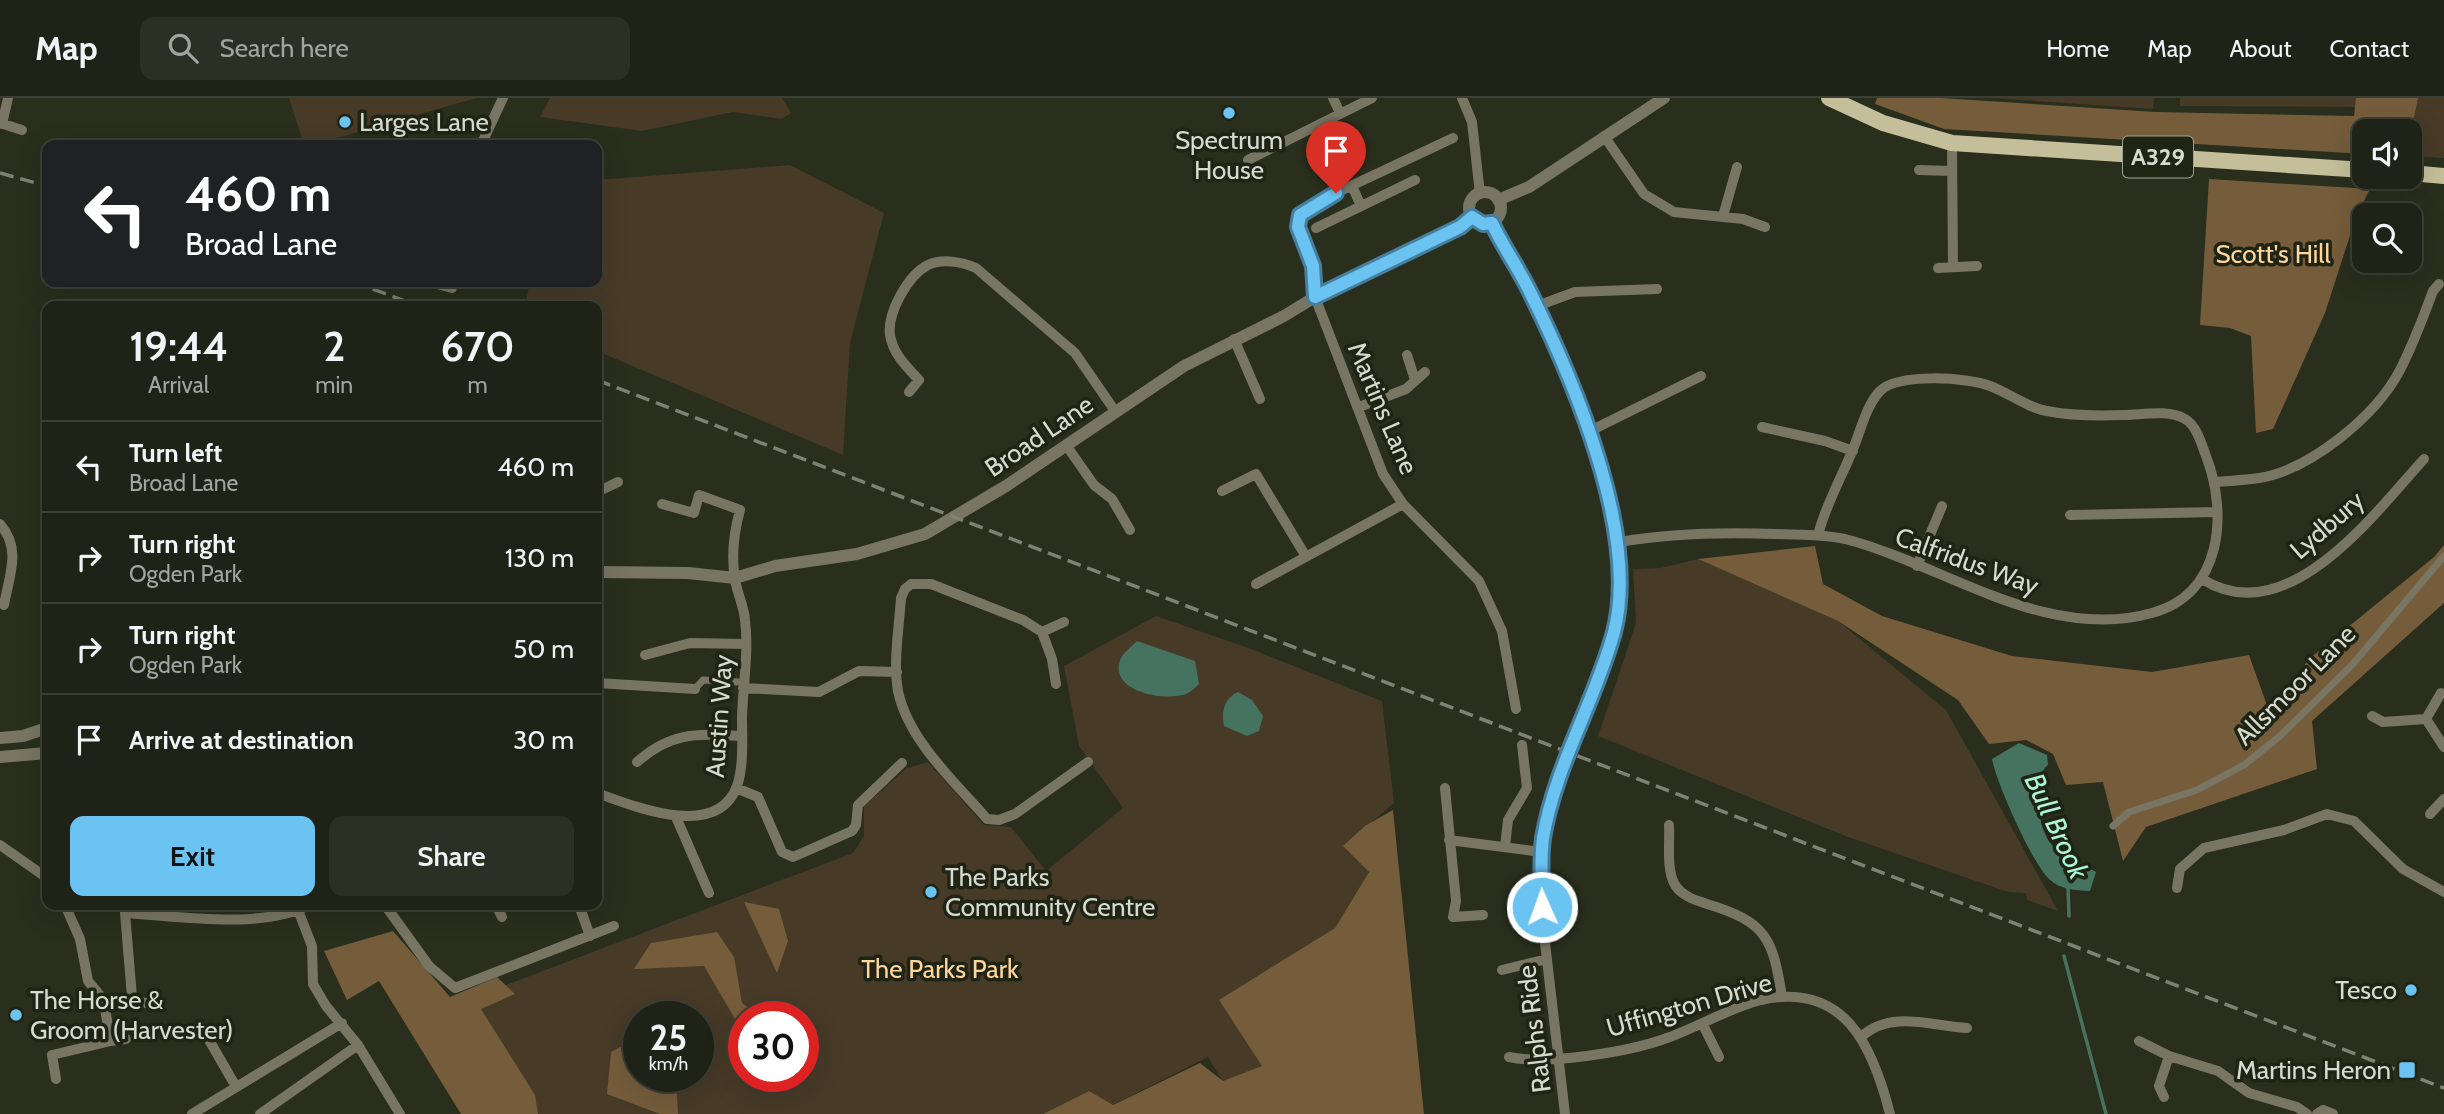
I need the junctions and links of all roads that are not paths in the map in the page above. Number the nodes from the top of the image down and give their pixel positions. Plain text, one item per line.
1 (8, 98) edge
2 (503, 98) edge
3 (1333, 98) edge
4 (1372, 98) edge
5 (1462, 98) edge
6 (1664, 98) edge
7 (1829, 98) edge
8 (1340, 113) junction
9 (1, 123) edge
10 (22, 130) dead end
11 (1604, 136) junction
12 (1454, 138) dead end
13 (483, 140) edge
14 (1952, 143) junction
15 (1248, 160) dead end
16 (1737, 167) dead end
17 (2352, 169) edge
18 (1919, 170) dead end
19 (1951, 171) junction
20 (2422, 174) edge
21 (2444, 176) edge
22 (1415, 180) dead end
23 (1352, 186) junction
24 (1480, 194) junction
25 (1498, 200) junction
26 (1361, 206) junction
27 (1723, 216) junction
28 (1472, 217) junction
29 (1492, 223) junction
30 (1765, 227) dead end
31 (1317, 228) dead end
32 (1977, 266) dead end
33 (1953, 267) junction
34 (1938, 268) dead end
35 (2439, 284) dead end
36 (1657, 289) dead end
37 (1315, 297) junction
38 (1536, 306) junction
39 (1234, 340) junction
40 (1407, 355) dead end
41 (1425, 372) dead end
42 (1701, 376) dead end
43 (1415, 380) junction
44 (909, 391) dead end
45 (1260, 399) dead end
46 (1359, 407) junction
47 (1115, 411) junction
48 (1762, 428) dead end
49 (1588, 432) junction
50 (1066, 445) junction
51 (1853, 451) junction
52 (2424, 459) dead end
53 (618, 482) dead end
54 (2216, 482) junction
55 (602, 490) edge
56 (1223, 491) dead end
57 (662, 504) dead end
58 (1403, 504) junction
59 (1942, 506) dead end
60 (2217, 512) junction
61 (2070, 515) dead end
62 (0, 524) edge
63 (1130, 530) dead end
64 (1818, 535) junction
65 (1619, 542) junction
66 (1306, 555) junction
67 (2444, 556) edge
68 (1917, 566) junction
69 (602, 572) edge
70 (735, 578) junction
71 (2202, 579) junction
72 (1256, 584) dead end
73 (4, 605) dead end
74 (1064, 622) dead end
75 (1042, 632) junction
76 (746, 644) junction
77 (645, 655) dead end
78 (897, 671) junction
79 (602, 683) edge
80 (1056, 684) dead end
81 (740, 685) junction
82 (695, 689) joint
83 (2441, 692) dead end
84 (1517, 709) dead end
85 (2372, 716) dead end
86 (2426, 719) junction
87 (42, 730) edge
88 (742, 736) junction
89 (0, 738) edge
90 (1522, 745) dead end
91 (2444, 747) edge
92 (42, 753) edge
93 (0, 757) edge
94 (637, 762) dead end
95 (1088, 762) dead end
96 (902, 763) dead end
97 (736, 788) junction
98 (1444, 788) dead end
99 (602, 795) edge
100 (2444, 799) edge
101 (2430, 814) dead end
102 (676, 817) junction
103 (1670, 825) dead end
104 (2113, 826) dead end
105 (1449, 840) junction
106 (0, 845) edge
107 (1505, 846) junction
108 (1541, 852) junction
109 (42, 871) edge
110 (2177, 888) dead end
111 (2444, 892) edge
112 (709, 893) dead end
113 (67, 910) edge
114 (284, 910) edge
115 (298, 910) edge
116 (388, 910) edge
117 (498, 910) edge
118 (581, 910) edge
119 (1483, 915) dead end
120 (502, 918) dead end
121 (614, 926) dead end
122 (590, 936) junction
123 (1547, 959) junction
124 (1502, 970) dead end
125 (1782, 997) junction
126 (157, 1002) dead end
127 (342, 1023) junction
128 (1703, 1025) junction
129 (1967, 1028) dead end
130 (1862, 1035) junction
131 (126, 1039) dead end
132 (209, 1040) dead end
133 (111, 1041) junction
134 (2139, 1041) dead end
135 (358, 1045) junction
136 (2169, 1056) junction
137 (1509, 1057) dead end
138 (1557, 1057) junction
139 (1719, 1057) dead end
140 (56, 1079) dead end
141 (235, 1085) junction
142 (2164, 1097) dead end
143 (192, 1114) edge
144 (260, 1114) edge
145 (400, 1114) edge
146 (1565, 1114) edge
147 (1890, 1114) edge
148 (2307, 1114) edge
149 (2317, 1114) edge
150 (2333, 1114) edge

1 - 9 street
2 - 13 street
3 - 8 street
4 - 8 street
5 - 24 street
6 - 11 street
7 - 14 main road, A329
8 - 15 street
9 - 10 street
11 - 25 street
11 - 27 street
12 - 23 street
14 - 17 main road, A329
14 - 19 street
16 - 27 street
18 - 19 street
19 - 33 street
20 - 21 main road
22 - 26 street
23 - 26 street
23 - 37 street, Martins Lane
24 - 25 street
24 - 28 street
25 - 29 street
26 - 31 street
27 - 30 street
28 - 29 street
28 - 37 street, Broad Lane
29 - 38 street, Ralphs Ride
32 - 33 street
33 - 34 street
35 - 54 street
36 - 38 street
37 - 39 street, Broad Lane
37 - 46 street, Martins Lane
38 - 49 street, Ralphs Ride
39 - 45 street
39 - 47 street, Broad Lane
40 - 43 street
41 - 43 street
42 - 49 street
43 - 46 street
44 - 47 street
46 - 58 street, Martins Lane
47 - 50 street, Broad Lane
48 - 51 street
49 - 65 street, Ralphs Ride
50 - 63 street
50 - 70 street, Broad Lane
51 - 54 street, Calfridus Way
51 - 64 street, Calfridus Way
52 - 71 street, Lydbury
53 - 55 street
54 - 60 street, Calfridus Way
56 - 66 street
57 - 70 street, Austin Way
58 - 66 street
58 - 84 street, Martins Lane
59 - 68 street
60 - 61 street
60 - 71 street, Calfridus Way
62 - 73 street
64 - 65 street, Calfridus Way
64 - 68 street, Calfridus Way
65 - 108 street, Ralphs Ride
66 - 72 street
67 - 104 street, Allsmoor Lane
68 - 71 street, Calfridus Way
69 - 70 street, Broad Lane
70 - 76 street, Austin Way
74 - 75 street
75 - 78 street
75 - 80 street
76 - 77 street
76 - 81 street, Austin Way
78 - 81 street
78 - 95 street
79 - 82 street
81 - 82 street
81 - 88 street, Austin Way
83 - 86 street
85 - 86 street
86 - 91 street
87 - 89 street
88 - 94 street
88 - 97 street, Austin Way
90 - 107 street
92 - 93 street
96 - 97 street
97 - 102 street, Austin Way
98 - 105 street
99 - 102 street, Austin Way
100 - 101 street
102 - 112 street
103 - 125 street
105 - 107 street
105 - 119 street
106 - 109 street
107 - 108 street
108 - 123 street, Ralphs Ride
110 - 111 street
113 - 133 street
114 - 126 street
115 - 127 street
116 - 122 street
117 - 120 street
118 - 122 street
121 - 122 street
123 - 124 street
123 - 138 street, Ralphs Ride
125 - 128 street, Uffington Drive
125 - 130 street, Uffington Drive
127 - 135 street
127 - 141 street
128 - 138 street, Uffington Drive
128 - 139 street
129 - 130 street
130 - 147 street, Uffington Drive
131 - 133 street
132 - 141 street
133 - 140 street
134 - 136 street
135 - 144 street
135 - 145 street
136 - 142 street
136 - 148 street
137 - 138 street, Uffington Drive
138 - 146 street, Ralphs Ride
141 - 143 street
149 - 150 street

